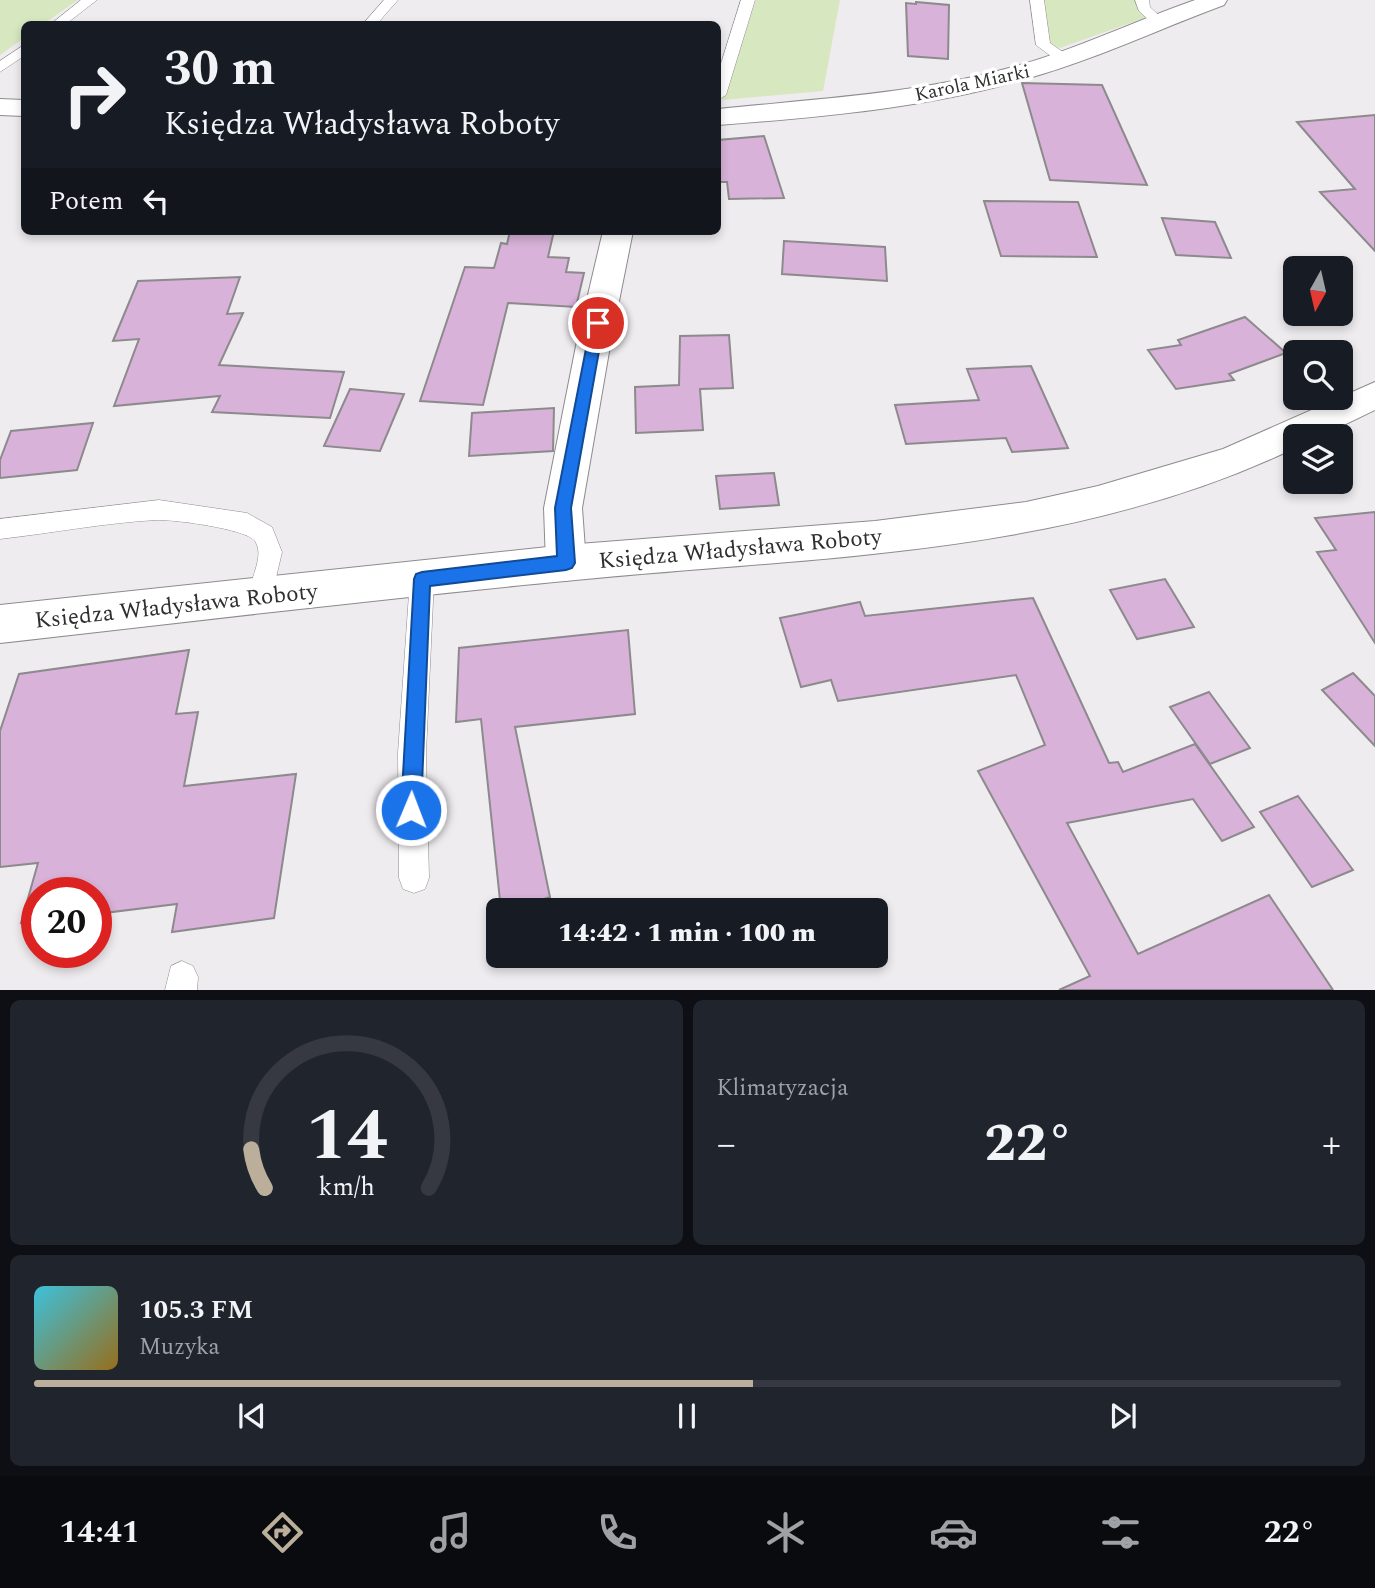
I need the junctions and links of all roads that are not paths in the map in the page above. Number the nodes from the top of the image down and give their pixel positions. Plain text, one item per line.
1 (90, 0) edge
2 (391, 0) edge
3 (748, 0) edge
4 (1037, 0) edge
5 (1142, 0) edge
6 (1216, 0) edge
7 (62, 21) edge
8 (373, 21) edge
9 (1159, 22) junction
10 (21, 51) edge
11 (1065, 60) junction
12 (0, 68) edge
13 (721, 86) edge
14 (0, 107) edge
15 (21, 108) edge
16 (721, 117) edge
17 (617, 235) edge
18 (1375, 395) edge
19 (0, 529) edge
20 (566, 563) junction
21 (422, 579) junction
22 (261, 596) junction
23 (0, 624) edge
24 (414, 878) dead end

1 - 7 lane
2 - 8 lane
3 - 13 lane
4 - 11 lane
5 - 9 lane
6 - 9 street, Karola Miarki
9 - 11 street, Karola Miarki
10 - 12 lane
11 - 16 street, Karola Miarki
14 - 15 street
17 - 20 street
18 - 20 street, Księdza Władysława Roboty
19 - 22 lane
20 - 21 street, Księdza Władysława Roboty
21 - 22 street, Księdza Władysława Roboty
21 - 24 lane
22 - 23 street, Księdza Władysława Roboty

